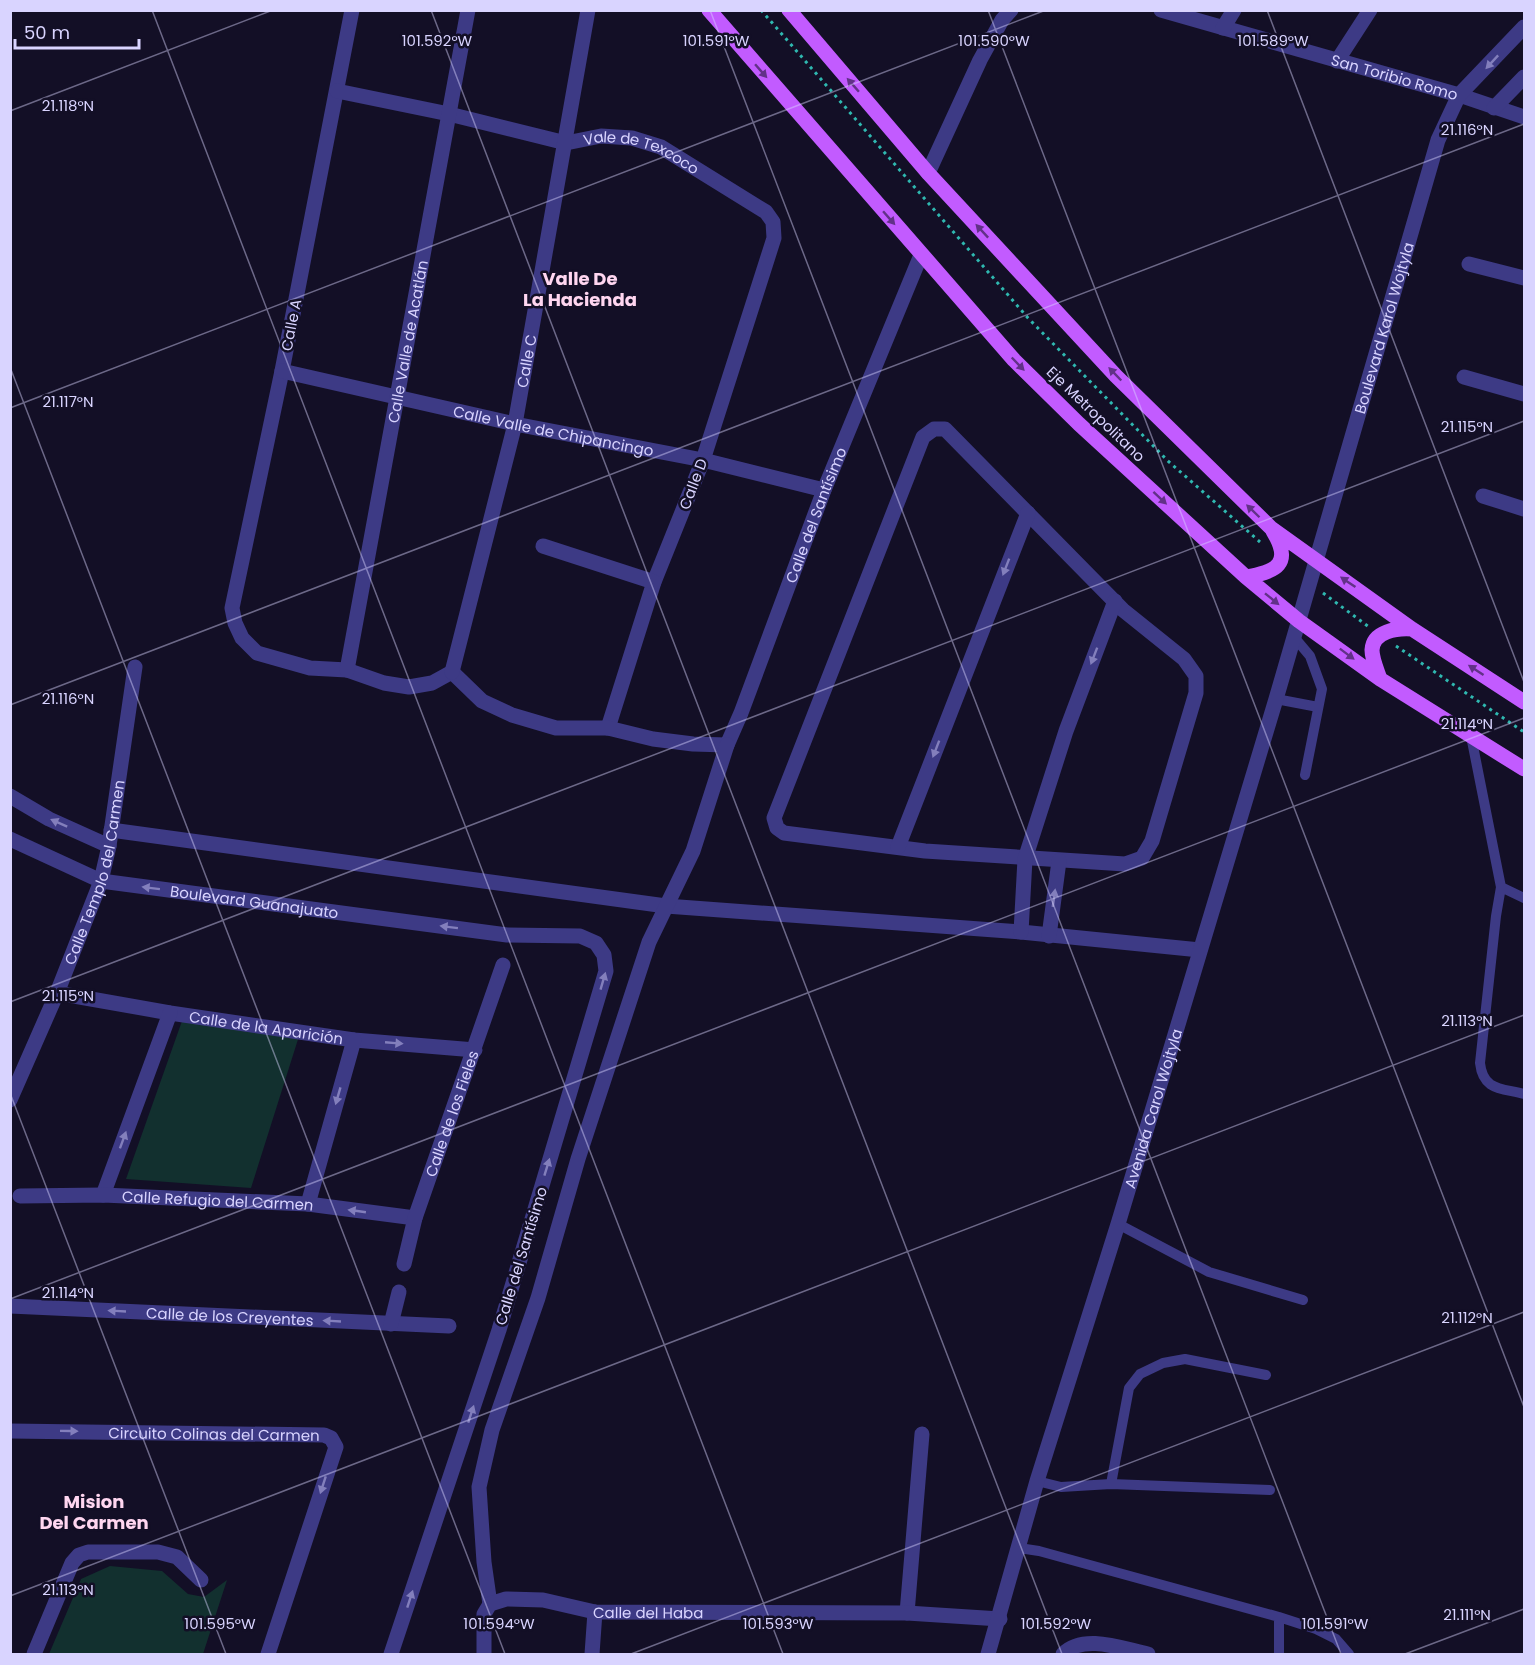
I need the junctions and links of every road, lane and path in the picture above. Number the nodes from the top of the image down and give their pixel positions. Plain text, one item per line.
1 (352, 10) edge
2 (468, 10) edge
3 (588, 10) edge
4 (709, 10) edge
5 (789, 10) edge
6 (1011, 10) edge
7 (1161, 10) edge
8 (1234, 10) edge
9 (1370, 10) edge
10 (1524, 27) edge
11 (1223, 28) junction
12 (1337, 61) junction
13 (1524, 76) edge
14 (337, 91) junction
15 (1459, 95) junction
16 (1494, 108) junction
17 (449, 114) junction
18 (1524, 117) edge
19 (566, 143) junction
20 (928, 173) junction
21 (774, 238) joint
22 (921, 255) junction
23 (1468, 264) dead end
24 (1524, 278) edge
25 (282, 371) junction
26 (1464, 377) dead end
27 (1524, 394) edge
28 (396, 396) junction
29 (515, 424) junction
30 (703, 460) junction
31 (824, 490) junction
32 (1483, 496) dead end
33 (1524, 509) edge
34 (1028, 513) junction
35 (1271, 528) junction
36 (543, 546) dead end
37 (1315, 561) junction
38 (1246, 577) junction
39 (654, 582) junction
40 (1114, 601) junction
41 (1299, 621) junction
42 (1412, 629) junction
43 (1294, 637) junction
44 (135, 667) dead end
45 (347, 670) junction
46 (452, 672) junction
47 (1380, 679) junction
48 (1276, 699) junction
49 (1524, 702) edge
50 (1318, 707) junction
51 (608, 728) junction
52 (1471, 736) junction
53 (727, 745) junction
54 (1524, 769) edge
55 (1305, 775) dead end
56 (10, 796) edge
57 (111, 830) junction
58 (10, 839) edge
59 (109, 846) junction
60 (898, 848) junction
61 (1025, 859) junction
62 (1059, 861) junction
63 (100, 881) junction
64 (1501, 887) junction
65 (1524, 898) edge
66 (666, 906) junction
67 (1021, 933) junction
68 (507, 935) joint
69 (1048, 936) junction
70 (1200, 950) junction
71 (503, 965) dead end
72 (57, 993) junction
73 (170, 1013) junction
74 (354, 1040) junction
75 (475, 1050) junction
76 (1524, 1094) edge
77 (10, 1100) edge
78 (103, 1195) junction
79 (21, 1196) dead end
80 (308, 1204) junction
81 (416, 1218) junction
82 (1118, 1224) junction
83 (404, 1264) dead end
84 (399, 1292) dead end
85 (1304, 1300) dead end
86 (10, 1306) edge
87 (391, 1324) junction
88 (449, 1326) dead end
89 (1266, 1375) dead end
90 (10, 1431) edge
91 (922, 1434) dead end
92 (1036, 1480) junction
93 (1111, 1484) junction
94 (1270, 1490) dead end
95 (1019, 1548) junction
96 (201, 1580) dead end
97 (487, 1609) junction
98 (595, 1612) junction
99 (907, 1613) junction
100 (1279, 1617) junction
101 (1000, 1619) junction
102 (34, 1654) edge
103 (268, 1654) edge
104 (391, 1654) edge
105 (484, 1654) edge
106 (592, 1654) edge
107 (988, 1654) edge
108 (1063, 1654) edge
109 (1148, 1654) edge
110 (1279, 1654) edge
111 (1349, 1654) edge

1 - 14 street, Calle A
2 - 17 street, Calle Valle de Acatlán
3 - 19 street, Calle C
4 -> 22 main road, Eje Metropolitano
20 -> 5 main road
6 - 20 street
7 - 11 street, San Toribio Romo
8 - 11 street
9 - 12 street
10 -> 15 street, Boulevard Karol Wojtyla
11 - 12 street, San Toribio Romo
12 - 15 street, San Toribio Romo
13 - 16 street
14 - 17 street, Vale de Texcoco
14 - 25 street, Calle A
15 - 16 street, San Toribio Romo
15 - 37 street, Boulevard Karol Wojtyla
16 - 18 street, San Toribio Romo
17 - 19 street, Vale de Texcoco
17 - 28 street, Calle Valle de Acatlán
19 - 21 street, Vale de Texcoco
19 - 29 street, Calle C
35 -> 20 main road
21 - 30 street, Calle D
22 - 31 street, Calle del Santísimo
22 -> 38 main road, Eje Metropolitano
23 - 24 street
25 - 28 street, Calle Valle de Chipancingo
25 - 45 street, Calle A
26 - 27 street
28 - 29 street, Calle Valle de Chipancingo
28 - 45 street, Calle Valle de Acatlán
29 - 30 street, Calle Valle de Chipancingo
29 - 46 street, Calle C
30 - 31 street, Calle Valle de Chipancingo
30 - 39 street, Calle D
31 - 53 street, Calle del Santísimo
32 - 33 street
34 - 40 street
34 -> 60 street
34 - 60 street
35 - 37 main road
35 - 38 main road
36 - 39 street
37 - 41 street, Avenida Carol Wojtyla
42 -> 37 main road
38 -> 41 main road, Eje Metropolitano
39 - 51 street, Calle D
40 -> 61 street
40 - 62 street
41 - 43 street, Avenida Carol Wojtyla
41 -> 47 main road, Eje Metropolitano
42 - 47 main road
49 -> 42 main road
43 - 48 street, Avenida Carol Wojtyla
43 - 50 lane
44 - 57 street, Calle Templo del Carmen
45 - 46 street
46 - 51 street
47 - 52 main road, Eje Metropolitano
48 - 50 lane
48 - 70 street, Avenida Carol Wojtyla
50 - 55 lane
51 - 53 street
52 - 54 main road, Eje Metropolitano
52 - 64 lane
53 - 66 street, Calle del Santísimo
59 -> 56 street
57 - 59 street, Calle Templo del Carmen
57 - 66 street
58 - 63 street, Boulevard Guanajuato
59 - 63 street, Calle Templo del Carmen
60 - 61 street
61 - 62 street
61 - 67 street
69 -> 62 street
68 -> 63 street, Boulevard Guanajuato
63 - 72 street, Calle Templo del Carmen
64 - 65 lane
64 - 76 lane
66 - 67 street
66 - 97 street, Calle del Santísimo
67 - 69 street
104 -> 68 street, Calle del Santísimo
69 - 70 street
70 - 82 street, Avenida Carol Wojtyla
71 - 75 street, Calle de los Fieles
72 - 73 street, Calle de la Aparición
72 - 77 street, Calle Templo del Carmen
73 - 74 street, Calle de la Aparición
78 -> 73 street
74 -> 75 street, Calle de la Aparición
74 -> 80 street
75 - 81 street, Calle de los Fieles
78 - 79 street, Calle Refugio del Carmen
78 - 80 street, Calle Refugio del Carmen
81 -> 80 street, Calle Refugio del Carmen
81 - 83 street, Calle de los Fieles
82 - 85 lane
82 - 92 street, Avenida Carol Wojtyla
84 - 87 street
87 -> 86 street, Calle de los Creyentes
87 - 88 street, Calle de los Creyentes
89 - 93 lane
90 -> 103 street, Circuito Colinas del Carmen
91 - 99 street
92 - 93 lane
92 - 95 street, Avenida Carol Wojtyla
93 - 94 lane
95 - 100 lane
95 - 101 street, Avenida Carol Wojtyla
96 - 102 street
97 - 98 street, Calle del Haba
97 - 105 street, Calle del Santísimo
98 - 99 street, Calle del Haba
98 - 106 street
99 - 101 street, Calle del Haba
100 - 110 lane
100 - 111 lane
101 - 107 street, Avenida Carol Wojtyla
108 - 109 street

